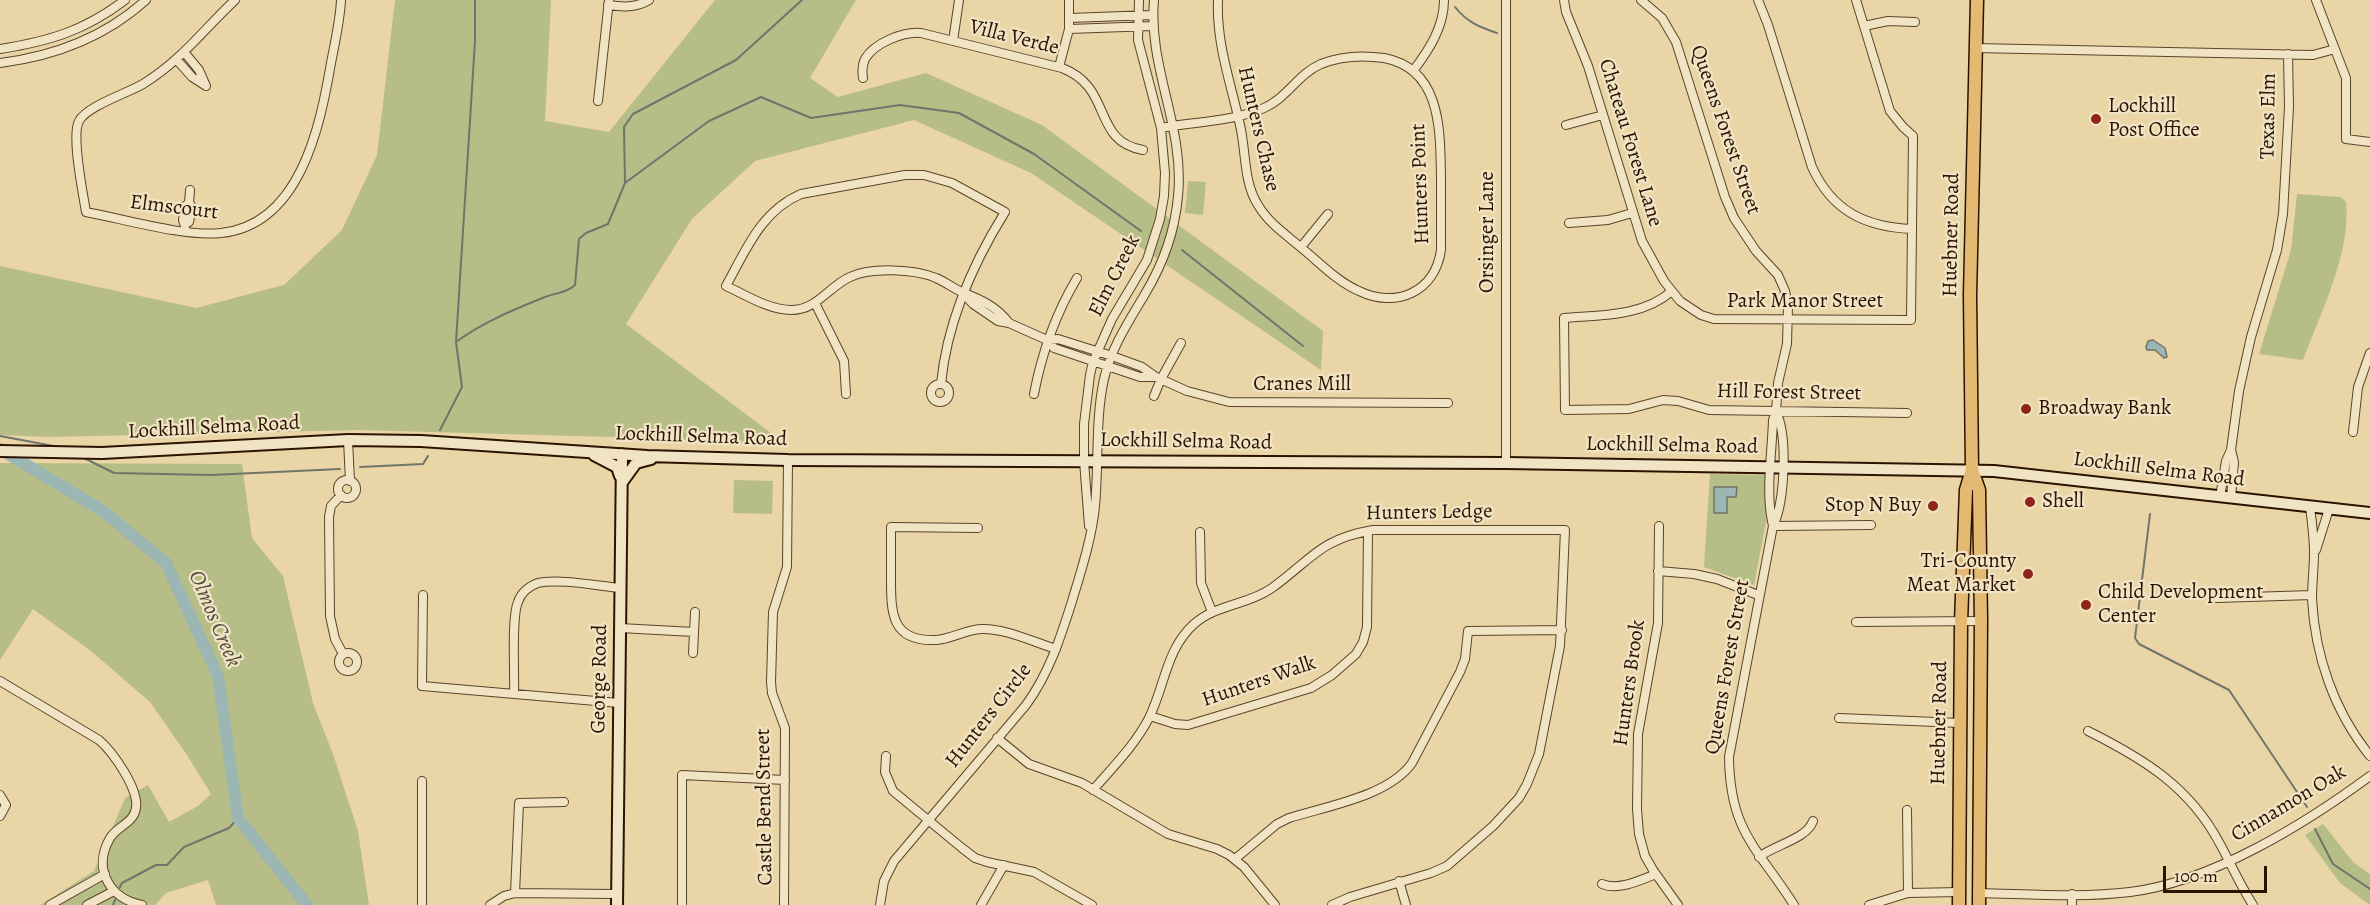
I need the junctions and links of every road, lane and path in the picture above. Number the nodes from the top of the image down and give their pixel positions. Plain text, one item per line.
1 (125, 0) edge
2 (146, 0) edge
3 (235, 0) edge
4 (341, 0) edge
5 (650, 0) edge
6 (959, 0) edge
7 (1069, 0) edge
8 (1139, 0) edge
9 (1154, 0) edge
10 (1218, 0) edge
11 (1444, 0) edge
12 (1506, 0) edge
13 (1564, 0) edge
14 (1641, 0) edge
15 (1758, 0) edge
16 (1856, 0) edge
17 (1977, 0) edge
18 (2316, 0) edge
19 (608, 3) edge
20 (1152, 15) junction
21 (1138, 16) junction
22 (1069, 18) junction
23 (1915, 22) dead end
24 (1153, 26) junction
25 (1864, 26) junction
26 (1137, 27) junction
27 (1069, 29) junction
28 (953, 41) junction
29 (1975, 48) junction
30 (0, 49) edge
31 (2335, 50) junction
32 (184, 52) junction
33 (2288, 54) junction
34 (177, 59) junction
35 (0, 63) edge
36 (1059, 67) junction
37 (1413, 71) junction
38 (863, 78) dead end
39 (598, 101) dead end
40 (1238, 115) junction
41 (1603, 115) junction
42 (1566, 125) dead end
43 (1174, 126) junction
44 (1161, 128) junction
45 (2370, 142) edge
46 (1143, 150) dead end
47 (190, 190) dead end
48 (1632, 213) junction
49 (1328, 214) dead end
50 (1569, 223) dead end
51 (185, 228) junction
52 (1912, 229) junction
53 (1301, 247) junction
54 (1077, 278) dead end
55 (1425, 286) joint
56 (1672, 291) junction
57 (963, 293) junction
58 (815, 303) junction
59 (1788, 319) junction
60 (1047, 340) junction
61 (1181, 343) dead end
62 (1097, 352) junction
63 (2370, 352) edge
64 (1112, 356) junction
65 (1093, 362) junction
66 (1108, 367) junction
67 (1158, 378) junction
68 (941, 384) dead end
69 (846, 394) dead end
70 (1034, 394) dead end
71 (1154, 396) dead end
72 (1448, 403) dead end
73 (1776, 412) junction
74 (1907, 413) dead end
75 (2353, 432) dead end
76 (348, 440) junction
77 (0, 451) edge
78 (587, 452) junction
79 (622, 454) junction
80 (667, 457) junction
81 (788, 460) junction
82 (1084, 460) junction
83 (1097, 461) junction
84 (1506, 463) junction
85 (1777, 466) junction
86 (1972, 470) junction
87 (350, 481) junction
88 (621, 486) junction
89 (341, 495) junction
90 (2226, 497) junction
91 (2310, 507) junction
92 (2329, 509) junction
93 (2370, 513) edge
94 (1871, 525) dead end
95 (1659, 526) dead end
96 (1773, 526) junction
97 (978, 528) dead end
98 (1090, 531) junction
99 (1368, 531) junction
100 (1200, 532) dead end
101 (2314, 554) junction
102 (1658, 571) junction
103 (620, 588) junction
104 (423, 595) dead end
105 (1758, 595) junction
106 (2312, 595) junction
107 (2217, 598) dead end
108 (695, 612) dead end
109 (1212, 612) junction
110 (1981, 621) junction
111 (1856, 622) dead end
112 (1962, 622) junction
113 (620, 628) junction
114 (1562, 630) junction
115 (694, 632) junction
116 (1056, 650) junction
117 (693, 653) dead end
118 (343, 654) dead end
119 (0, 681) edge
120 (514, 694) junction
121 (619, 704) junction
122 (1150, 716) junction
123 (1839, 718) dead end
124 (1960, 723) junction
125 (2088, 731) dead end
126 (997, 738) junction
127 (885, 756) dead end
128 (2370, 756) edge
129 (2370, 776) edge
130 (785, 780) junction
131 (422, 781) dead end
132 (1093, 790) junction
133 (0, 795) edge
134 (564, 802) dead end
135 (1907, 810) dead end
136 (0, 816) edge
137 (928, 820) junction
138 (1813, 821) dead end
139 (1759, 857) junction
140 (1235, 859) junction
141 (2228, 861) junction
142 (1004, 865) junction
143 (105, 874) junction
144 (1656, 874) junction
145 (1399, 881) junction
146 (1602, 884) dead end
147 (114, 891) junction
148 (1960, 892) junction
149 (515, 893) junction
150 (1908, 893) junction
151 (2072, 894) junction
152 (617, 899) edge
153 (1979, 899) edge
154 (1089, 904) edge
155 (50, 905) edge
156 (87, 905) edge
157 (142, 905) edge
158 (422, 905) edge
159 (490, 905) edge
160 (682, 905) edge
161 (784, 905) edge
162 (880, 905) edge
163 (981, 905) edge
164 (1275, 905) edge
165 (1332, 905) edge
166 (1406, 905) edge
167 (1678, 905) edge
168 (1794, 905) edge
169 (1869, 905) edge
170 (1959, 905) edge
171 (2072, 905) edge
172 (2253, 905) edge

1 - 30 street
2 - 35 street
3 - 32 street, Elmscourt
4 - 51 street, Elmscourt
5 - 19 street
6 - 28 street
7 - 22 street
8 - 21 street, Elm Creek
9 - 20 street, Elm Creek
10 - 40 street, Hunters Chase
11 - 37 street
12 - 84 street, Orsinger Lane
13 - 41 street, Chateau Forest Lane
14 - 59 street, Queens Forest Street
15 - 52 street
16 - 25 street
17 - 29 main road, Huebner Road
18 - 31 street
19 - 39 street
20 - 21 street
20 - 24 street, Elm Creek
21 - 22 street
21 - 26 street, Elm Creek
22 - 27 street
23 - 25 street
24 - 26 street
24 - 43 street, Elm Creek
25 - 52 street
26 - 27 street
26 - 44 street, Elm Creek
27 - 36 street
28 - 36 street, Villa Verde
28 - 38 street, Villa Verde
29 - 33 street, Texas Elm
29 - 86 main road, Huebner Road
31 - 33 street
31 - 45 street
32 - 34 street, Elmscourt
32 - 34 street
33 - 90 street, Texas Elm
34 - 51 street, Elmscourt
36 - 46 street, Villa Verde
37 - 40 street
37 - 55 street, Hunters Point
40 - 43 street
40 - 53 street, Hunters Chase
41 - 42 street
41 - 48 street, Chateau Forest Lane
43 - 44 street
43 - 64 street, Elm Creek
44 - 62 street, Elm Creek
47 - 51 street
48 - 50 street
48 - 56 street, Chateau Forest Lane
49 - 53 street
52 - 59 street, Park Manor Street
53 - 55 street, Hunters Chase
54 - 60 street
56 - 59 street, Park Manor Street
56 - 73 street, Hill Forest Street
57 - 58 street
57 - 58 street
57 - 60 street
57 - 68 street
58 - 69 street
59 - 73 street, Queens Forest Street
60 - 62 street, Cranes Mill
60 - 65 street, Cranes Mill
60 - 70 street
61 - 67 street
62 - 64 street, Cranes Mill
62 - 65 street, Elm Creek
63 - 75 street
64 - 66 street, Elm Creek
64 - 67 street, Cranes Mill
65 - 66 street, Cranes Mill
65 - 82 street, Elm Creek
66 - 67 street, Cranes Mill
66 - 83 street, Elm Creek
67 - 71 street
67 - 72 street, Cranes Mill
73 - 74 street, Hill Forest Street
73 - 85 street, Queens Forest Street
76 - 77 main road, Lockhill Selma Road
76 - 78 main road, Lockhill Selma Road
76 - 87 street
78 - 79 main road, Lockhill Selma Road
78 - 88 main road
79 - 80 main road, Lockhill Selma Road
79 - 88 main road, George Road
80 - 81 main road, Lockhill Selma Road
80 - 88 main road
81 - 82 main road, Lockhill Selma Road
81 - 130 street, Castle Bend Street
82 - 83 main road, Lockhill Selma Road
82 - 98 street, Hunters Circle
83 - 84 main road, Lockhill Selma Road
83 - 98 street, Hunters Circle
84 - 85 main road, Lockhill Selma Road
85 - 86 main road, Lockhill Selma Road
85 - 96 street, Queens Forest Street
86 - 90 main road, Lockhill Selma Road
86 - 110 main road, Huebner Road
86 - 112 main road, Huebner Road
87 - 89 street
87 - 89 street
88 - 103 main road, George Road
89 - 118 street
90 - 91 main road, Lockhill Selma Road
91 - 92 main road, Lockhill Selma Road
91 - 101 street
92 - 93 main road, Lockhill Selma Road
92 - 101 street
94 - 96 street
95 - 102 street, Hunters Brook
96 - 105 street, Queens Forest Street
97 - 116 street
98 - 116 street, Hunters Circle
99 - 109 street, Hunters Ledge
99 - 114 street, Hunters Ledge
99 - 122 street, Hunters Walk
100 - 109 street
101 - 106 street
102 - 105 street
102 - 144 street, Hunters Brook
103 - 113 main road, George Road
103 - 120 street
104 - 120 street
105 - 139 street, Queens Forest Street
106 - 107 street
106 - 128 street
108 - 115 street
109 - 122 street, Hunters Ledge
110 - 112 street
110 - 153 main road, Huebner Road
111 - 112 street
112 - 124 main road, Huebner Road
113 - 115 street
113 - 121 main road, George Road
114 - 140 street
114 - 145 street
115 - 117 street
116 - 126 street, Hunters Circle
119 - 143 street
120 - 121 street
121 - 152 main road, George Road
122 - 132 street, Hunters Ledge
123 - 124 street
124 - 148 main road, Huebner Road
125 - 141 street
126 - 132 street
126 - 137 street, Hunters Circle
127 - 137 street
129 - 141 street, Cinnamon Oak
130 - 160 street
130 - 161 street, Castle Bend Street
131 - 158 street
132 - 140 street
133 - 136 street
134 - 149 street
135 - 150 street
137 - 142 street
137 - 162 street, Hunters Circle
138 - 139 street
139 - 168 street, Queens Forest Street
140 - 164 street
141 - 151 street, Cinnamon Oak
141 - 172 street
142 - 154 street
142 - 163 street
143 - 147 street
143 - 155 street
144 - 146 street
144 - 167 street, Hunters Brook
145 - 165 street
145 - 166 street
147 - 156 street
147 - 157 street
148 - 150 street
148 - 153 main road
148 - 170 main road, Huebner Road
149 - 152 street
149 - 159 street
150 - 169 street
151 - 153 street, Cinnamon Oak
151 - 171 street

